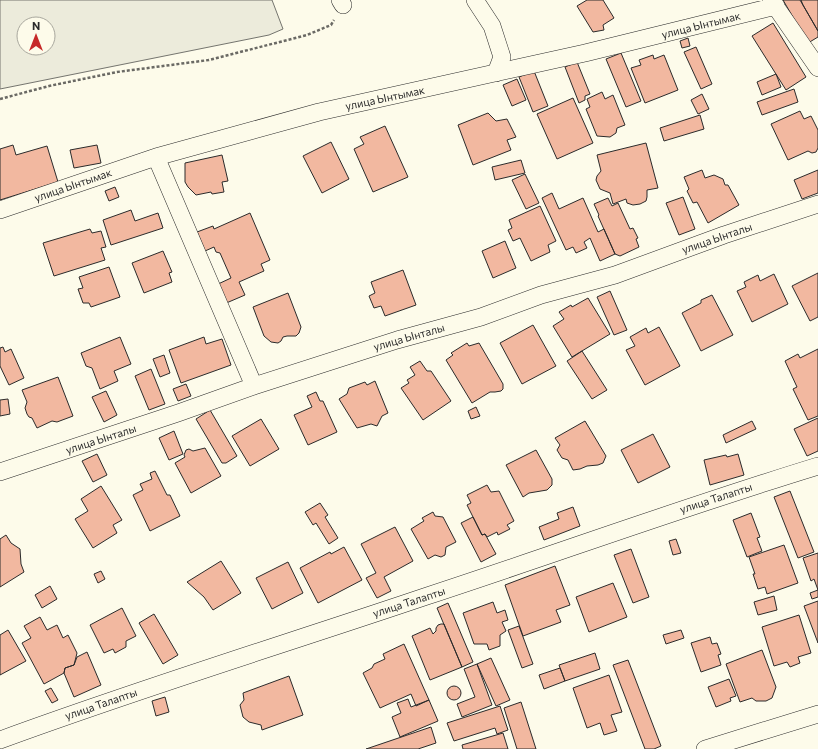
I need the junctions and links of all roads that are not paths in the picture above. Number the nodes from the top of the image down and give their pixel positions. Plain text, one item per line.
1 (475, 0) edge
2 (774, 3) edge
3 (818, 68) edge
4 (496, 73) junction
5 (156, 157) junction
6 (818, 204) edge
7 (0, 210) edge
8 (254, 386) junction
9 (818, 466) edge
10 (0, 472) edge
11 (818, 714) edge
12 (0, 740) edge
13 (705, 749) edge

1 - 4 street
2 - 3 street
2 - 4 street, улица Ынтымак
4 - 5 street, улица Ынтымак
5 - 7 street, улица Ынтымак
5 - 8 street
6 - 8 street, улица Ынталы
8 - 10 street, улица Ынталы
9 - 12 street, улица Талапты
11 - 13 street

